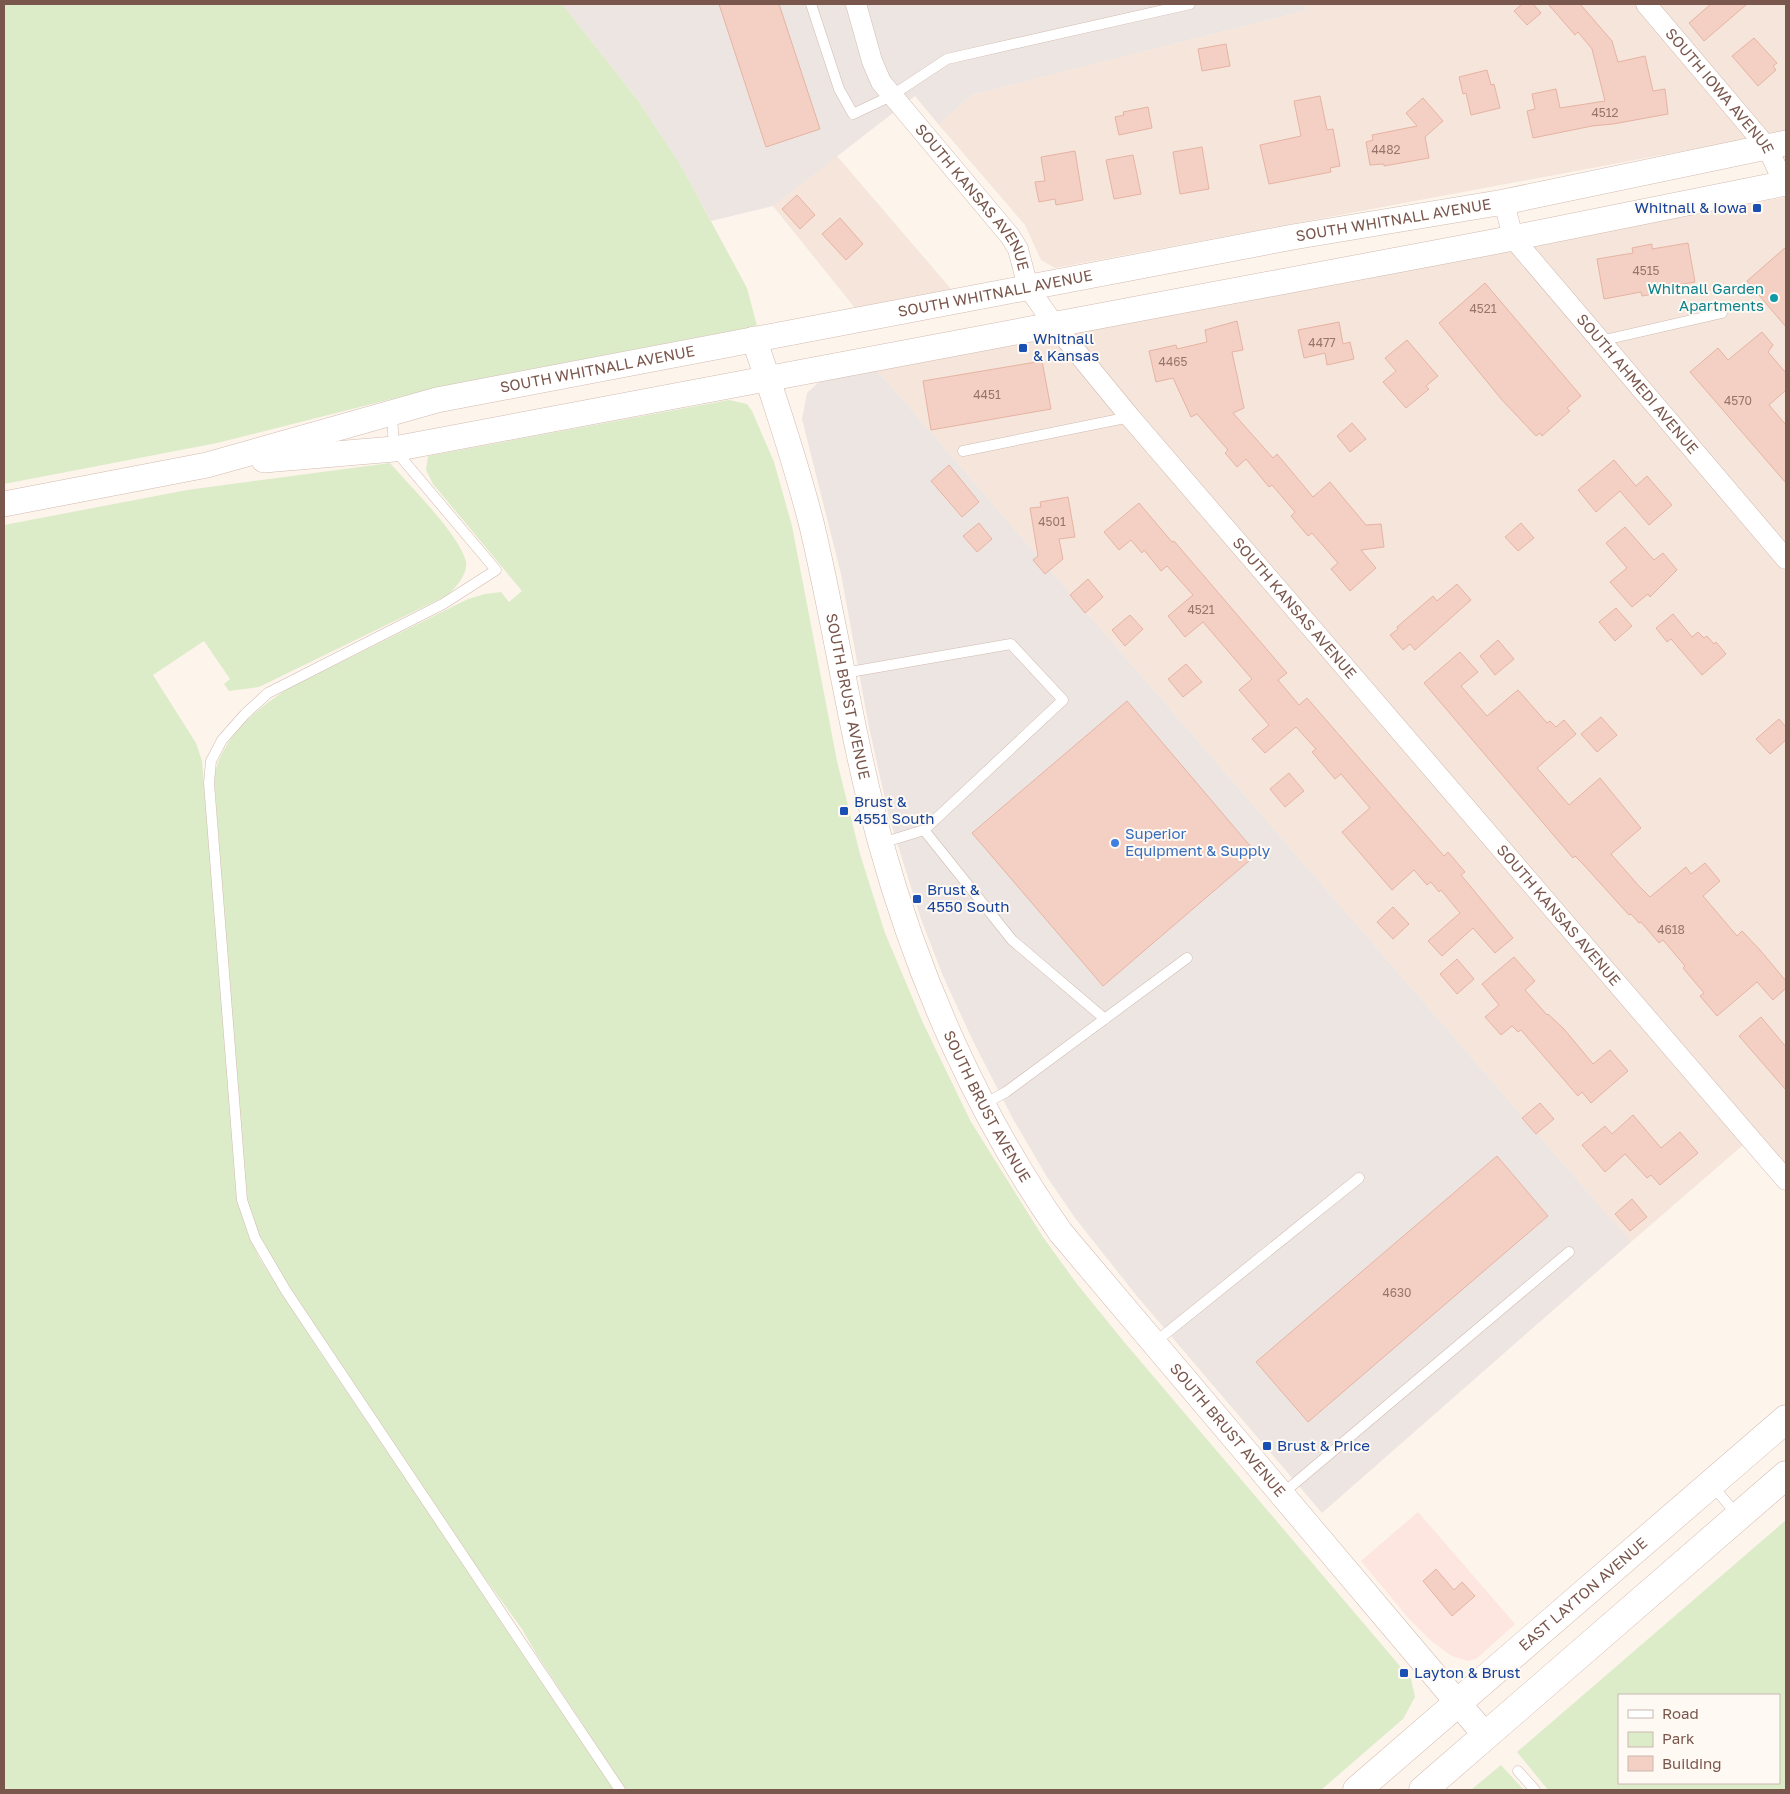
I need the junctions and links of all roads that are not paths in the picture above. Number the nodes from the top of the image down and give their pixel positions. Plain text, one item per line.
1 (811, 4) edge
2 (856, 4) edge
3 (1190, 4) edge
4 (1646, 4) edge
5 (892, 96) junction
6 (1777, 145) edge
7 (1785, 185) edge
8 (1504, 202) junction
9 (1293, 238) junction
10 (1512, 238) junction
11 (1302, 277) junction
12 (1028, 287) junction
13 (1722, 313) dead end
14 (1053, 323) junction
15 (754, 339) junction
16 (1600, 341) junction
17 (767, 378) junction
18 (392, 412) junction
19 (1130, 417) junction
20 (394, 450) junction
21 (963, 451) dead end
22 (208, 465) junction
23 (4, 504) edge
24 (1786, 559) edge
25 (844, 674) junction
26 (924, 830) junction
27 (881, 843) junction
28 (1187, 958) dead end
29 (1105, 1019) junction
30 (984, 1104) junction
31 (1359, 1178) dead end
32 (1786, 1180) edge
33 (1569, 1252) dead end
34 (1153, 1344) junction
35 (1786, 1419) edge
36 (1786, 1475) edge
37 (1711, 1484) junction
38 (1282, 1495) junction
39 (1739, 1516) junction
40 (1458, 1703) junction
41 (1486, 1736) junction
42 (1518, 1771) dead end
43 (620, 1790) edge
44 (1357, 1790) edge
45 (1423, 1790) edge
46 (1535, 1790) edge

1 - 5 lane
2 - 5 street, SOUTH KANSAS AVENUE
3 - 5 lane
4 - 6 street, SOUTH IOWA AVENUE
5 - 12 street, SOUTH KANSAS AVENUE
6 - 7 street, SOUTH IOWA AVENUE
6 - 8 street, SOUTH WHITNALL AVENUE
7 - 10 street, SOUTH WHITNALL AVENUE
8 - 9 street, SOUTH WHITNALL AVENUE
8 - 10 street, SOUTH AHMEDI AVENUE
9 - 11 street
9 - 12 street, SOUTH WHITNALL AVENUE
10 - 11 street, SOUTH WHITNALL AVENUE
10 - 16 street, SOUTH AHMEDI AVENUE
11 - 14 street, SOUTH WHITNALL AVENUE
12 - 14 street, SOUTH KANSAS AVENUE
12 - 15 street, SOUTH WHITNALL AVENUE
13 - 16 lane
14 - 17 street, SOUTH WHITNALL AVENUE
14 - 19 street, SOUTH KANSAS AVENUE
15 - 17 street, SOUTH BRUST AVENUE
15 - 18 street, SOUTH WHITNALL AVENUE
16 - 24 street, SOUTH AHMEDI AVENUE
17 - 20 street, SOUTH WHITNALL AVENUE
17 - 25 street, SOUTH BRUST AVENUE
18 - 20 lane
18 - 22 street, SOUTH WHITNALL AVENUE
19 - 21 lane
19 - 32 street, SOUTH KANSAS AVENUE
20 - 22 street, SOUTH WHITNALL AVENUE
20 - 43 lane
22 - 23 street, SOUTH WHITNALL AVENUE
25 - 26 lane
25 - 27 street, SOUTH BRUST AVENUE
26 - 27 lane
26 - 29 lane
27 - 30 street, SOUTH BRUST AVENUE
28 - 29 lane
29 - 30 lane
30 - 34 street, SOUTH BRUST AVENUE
31 - 34 lane
33 - 38 lane
34 - 38 street, SOUTH BRUST AVENUE
35 - 37 main road, EAST LAYTON AVENUE
36 - 39 main road
37 - 39 lane
37 - 40 main road, EAST LAYTON AVENUE
38 - 40 street, SOUTH BRUST AVENUE
39 - 41 main road
40 - 41 street, SOUTH BRUST AVENUE
40 - 44 main road, EAST LAYTON AVENUE
41 - 45 main road
42 - 46 lane

